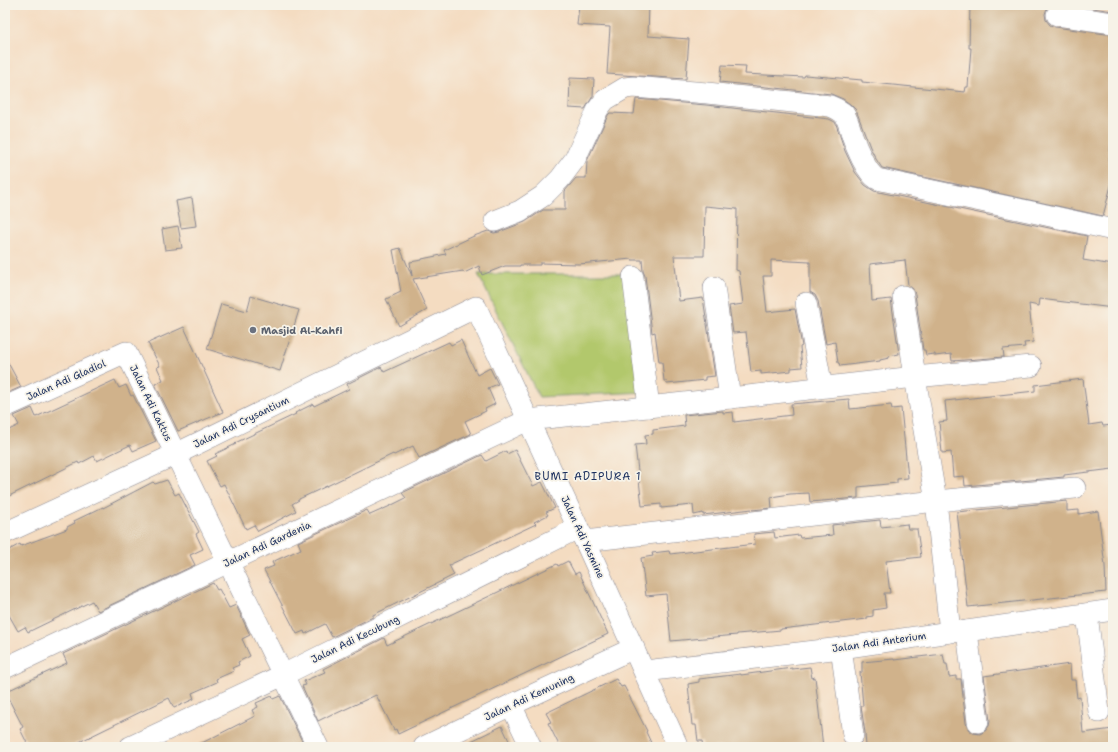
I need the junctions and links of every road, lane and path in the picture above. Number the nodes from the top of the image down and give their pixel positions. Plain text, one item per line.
1 (1057, 15) dead end
2 (1113, 23) edge
3 (495, 221) dead end
4 (1113, 230) edge
5 (633, 277) dead end
6 (714, 287) dead end
7 (903, 296) dead end
8 (806, 303) dead end
9 (476, 307) joint
10 (126, 352) joint
11 (1031, 366) dead end
12 (915, 377) junction
13 (822, 387) junction
14 (730, 398) junction
15 (5, 407) edge
16 (649, 407) junction
17 (528, 420) junction
18 (176, 454) junction
19 (1075, 488) dead end
20 (936, 502) junction
21 (5, 533) edge
22 (582, 534) junction
23 (228, 563) junction
24 (1113, 610) edge
25 (1087, 614) junction
26 (958, 631) junction
27 (634, 648) junction
28 (841, 648) junction
29 (5, 668) edge
30 (645, 672) junction
31 (283, 675) junction
32 (511, 705) junction
33 (1099, 712) dead end
34 (978, 722) dead end
35 (853, 736) dead end
36 (130, 747) edge
37 (318, 747) edge
38 (424, 747) edge
39 (531, 747) edge
40 (678, 747) edge

1 - 2 street
3 - 4 street
5 - 16 street
6 - 14 street
7 - 12 street
8 - 13 street
9 - 17 street, Jalan Adi Yasmine
9 - 18 street, Jalan Adi Crysantium
10 - 15 street, Jalan Adi Gladiol
10 - 18 street, Jalan Adi Kaktus
11 - 12 street, Jalan Adi Gardenia
12 - 13 street, Jalan Adi Gardenia
12 - 20 street
13 - 14 street, Jalan Adi Gardenia
14 - 16 street, Jalan Adi Gardenia
16 - 17 street, Jalan Adi Gardenia
17 - 22 street, Jalan Adi Yasmine
17 - 23 street, Jalan Adi Gardenia
18 - 21 street, Jalan Adi Crysantium
18 - 23 street, Jalan Adi Kaktus
19 - 20 street
20 - 22 street
20 - 26 street
22 - 27 street, Jalan Adi Yasmine
22 - 31 street, Jalan Adi Kecubung
23 - 29 street, Jalan Adi Gardenia
23 - 31 street, Jalan Adi Kaktus
24 - 25 street, Jalan Adi Anterium
25 - 26 street, Jalan Adi Anterium
25 - 33 street
26 - 28 street, Jalan Adi Anterium
26 - 34 street
27 - 30 street, Jalan Adi Yasmine
27 - 32 street, Jalan Adi Kemuning
28 - 30 street, Jalan Adi Anterium
28 - 35 street
30 - 40 street, Jalan Adi Yasmine
31 - 36 street, Jalan Adi Kecubung
31 - 37 street, Jalan Adi Kaktus
32 - 38 street, Jalan Adi Kemuning
32 - 39 street

